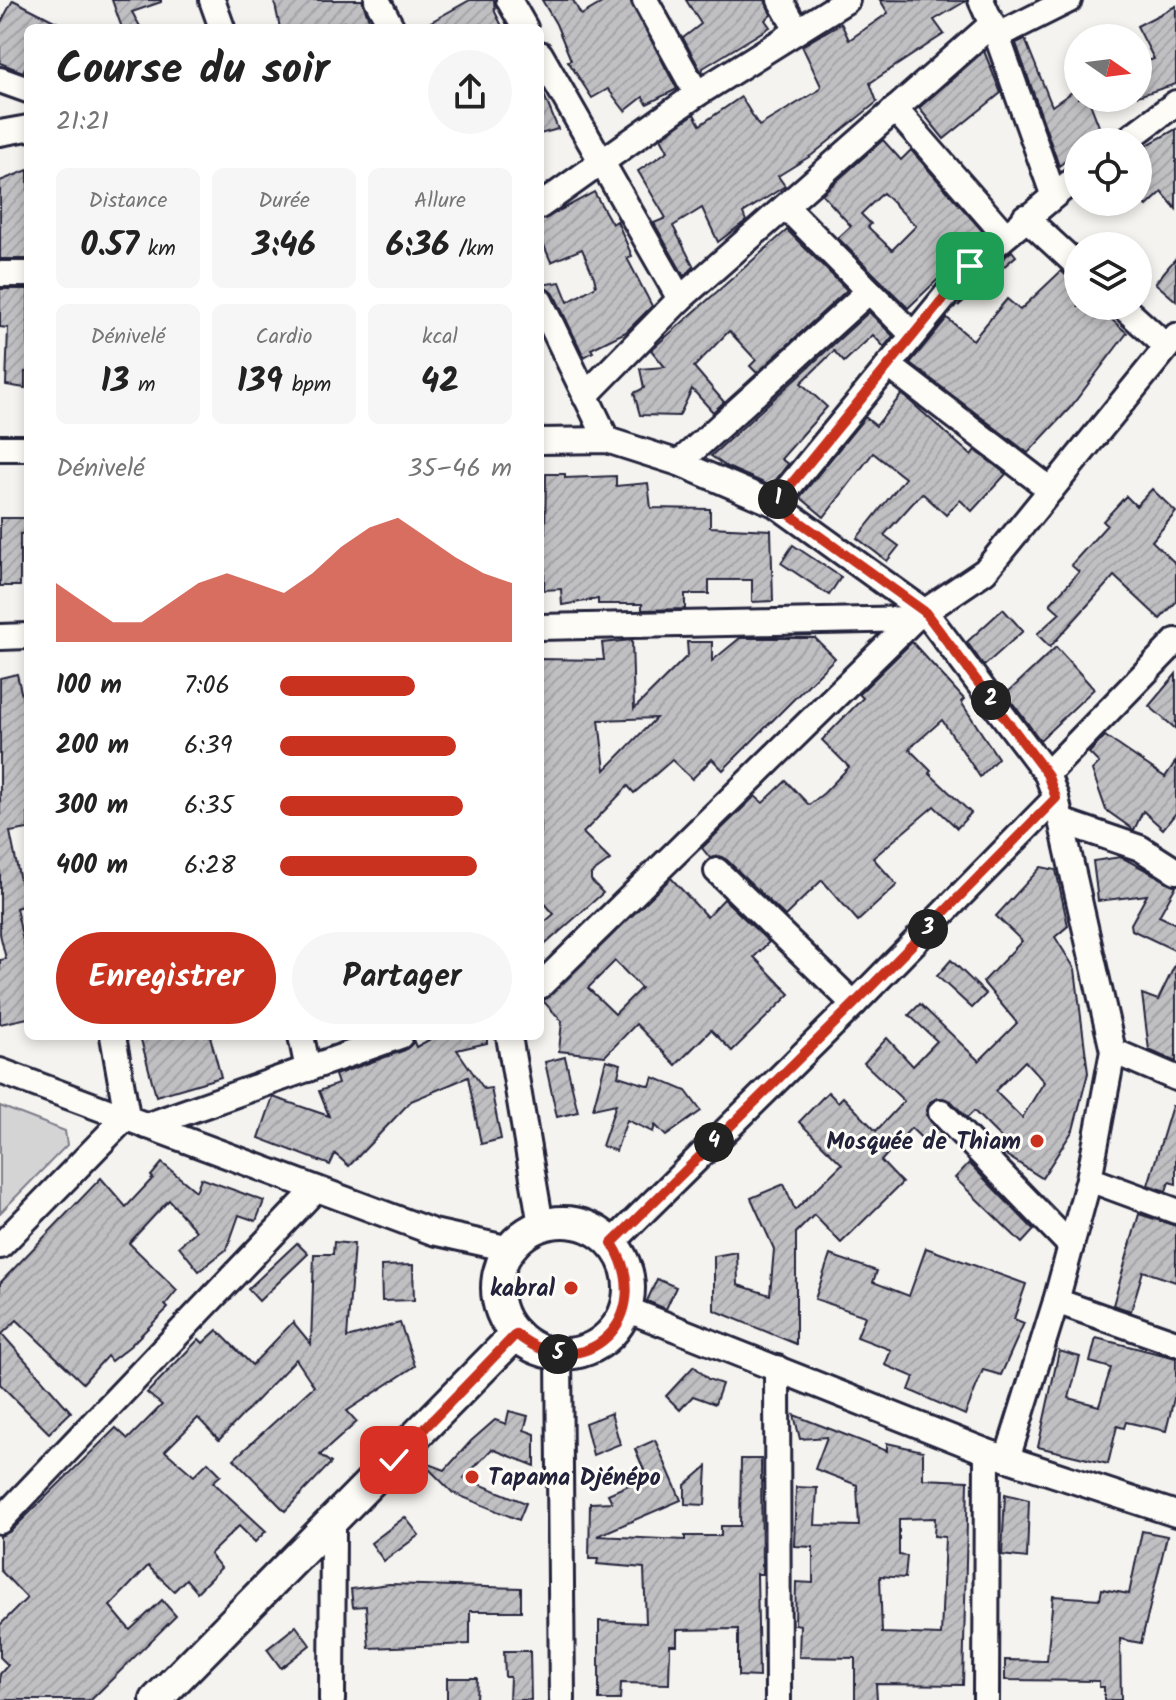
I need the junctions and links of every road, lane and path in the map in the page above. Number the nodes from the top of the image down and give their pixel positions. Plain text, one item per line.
1 (212, 0) edge
2 (377, 0) edge
3 (509, 0) edge
4 (645, 0) edge
5 (780, 0) edge
6 (847, 0) edge
7 (981, 0) edge
8 (1069, 0) edge
9 (221, 24) edge
10 (390, 24) edge
11 (523, 24) edge
12 (797, 30) junction
13 (995, 30) junction
14 (544, 61) edge
15 (0, 80) edge
16 (24, 89) edge
17 (697, 94) junction
18 (1176, 103) edge
19 (895, 109) junction
20 (1143, 128) edge
21 (24, 129) edge
22 (0, 133) edge
23 (602, 162) junction
24 (1064, 186) edge
25 (1053, 194) junction
26 (544, 203) edge
27 (786, 207) junction
28 (1025, 217) junction
29 (1005, 235) junction
30 (1064, 253) edge
31 (0, 274) edge
32 (24, 274) edge
33 (869, 291) junction
34 (680, 299) junction
35 (544, 309) edge
36 (1141, 320) edge
37 (913, 335) junction
38 (1171, 342) edge
39 (888, 365) junction
40 (585, 396) junction
41 (607, 440) junction
42 (544, 441) edge
43 (0, 448) edge
44 (24, 448) edge
45 (679, 463) junction
46 (1051, 490) junction
47 (775, 504) junction
48 (919, 616) junction
49 (544, 627) edge
50 (24, 636) edge
51 (0, 637) edge
52 (1176, 641) edge
53 (1047, 774) junction
54 (1059, 809) junction
55 (717, 871) dead end
56 (1176, 871) edge
57 (544, 982) edge
58 (854, 1004) junction
59 (114, 1040) edge
60 (302, 1040) edge
61 (389, 1040) edge
62 (510, 1040) edge
63 (1113, 1051) junction
64 (308, 1069) junction
65 (0, 1071) edge
66 (1176, 1078) edge
67 (941, 1112) dead end
68 (137, 1121) junction
69 (1089, 1179) junction
70 (316, 1189) junction
71 (1176, 1211) edge
72 (541, 1225) junction
73 (612, 1243) junction
74 (0, 1246) edge
75 (1071, 1246) junction
76 (510, 1249) junction
77 (1056, 1301) junction
78 (626, 1309) junction
79 (516, 1334) junction
80 (1176, 1343) edge
81 (559, 1354) junction
82 (777, 1368) junction
83 (997, 1456) junction
84 (1176, 1514) edge
85 (0, 1521) edge
86 (333, 1524) junction
87 (156, 1700) edge
88 (332, 1700) edge
89 (562, 1700) edge
90 (778, 1700) edge
91 (986, 1700) edge

1 - 9 street
2 - 10 street
3 - 11 street
4 - 17 street
5 - 12 street
6 - 12 street
7 - 13 street
8 - 13 street
12 - 17 street
13 - 19 street
13 - 25 street
14 - 23 street
15 - 16 street
17 - 23 street
18 - 20 street
19 - 27 street
19 - 29 street
21 - 22 street
23 - 26 street
23 - 34 street
24 - 25 street
25 - 28 street
27 - 33 street
27 - 34 street
28 - 29 street
28 - 30 street
29 - 37 street
31 - 32 street
33 - 37 street
33 - 45 street
34 - 40 street
35 - 40 street
36 - 38 street
37 - 39 street
38 - 46 street
39 - 46 street
39 - 47 street
40 - 41 street
41 - 42 street
41 - 45 street
43 - 44 street
45 - 47 street
46 - 48 street
47 - 48 street
48 - 49 street
48 - 53 street
48 - 57 street
50 - 51 street
52 - 53 street
53 - 54 street
54 - 56 street
54 - 58 street
54 - 63 street
55 - 58 street
58 - 73 street
59 - 68 street
60 - 64 street
61 - 64 street
62 - 72 street
63 - 66 street
63 - 69 street
64 - 68 street
65 - 68 street
67 - 75 street
68 - 70 street
68 - 74 street
69 - 71 street
69 - 75 street
70 - 76 street
70 - 85 street
72 - 73 street
72 - 76 street
73 - 78 street
75 - 77 street
76 - 79 street
77 - 80 street
77 - 83 street
78 - 81 street
78 - 82 street
79 - 81 street
79 - 86 street
81 - 89 street
82 - 83 street
82 - 90 street
83 - 84 street
83 - 91 street
86 - 87 street
86 - 88 street

